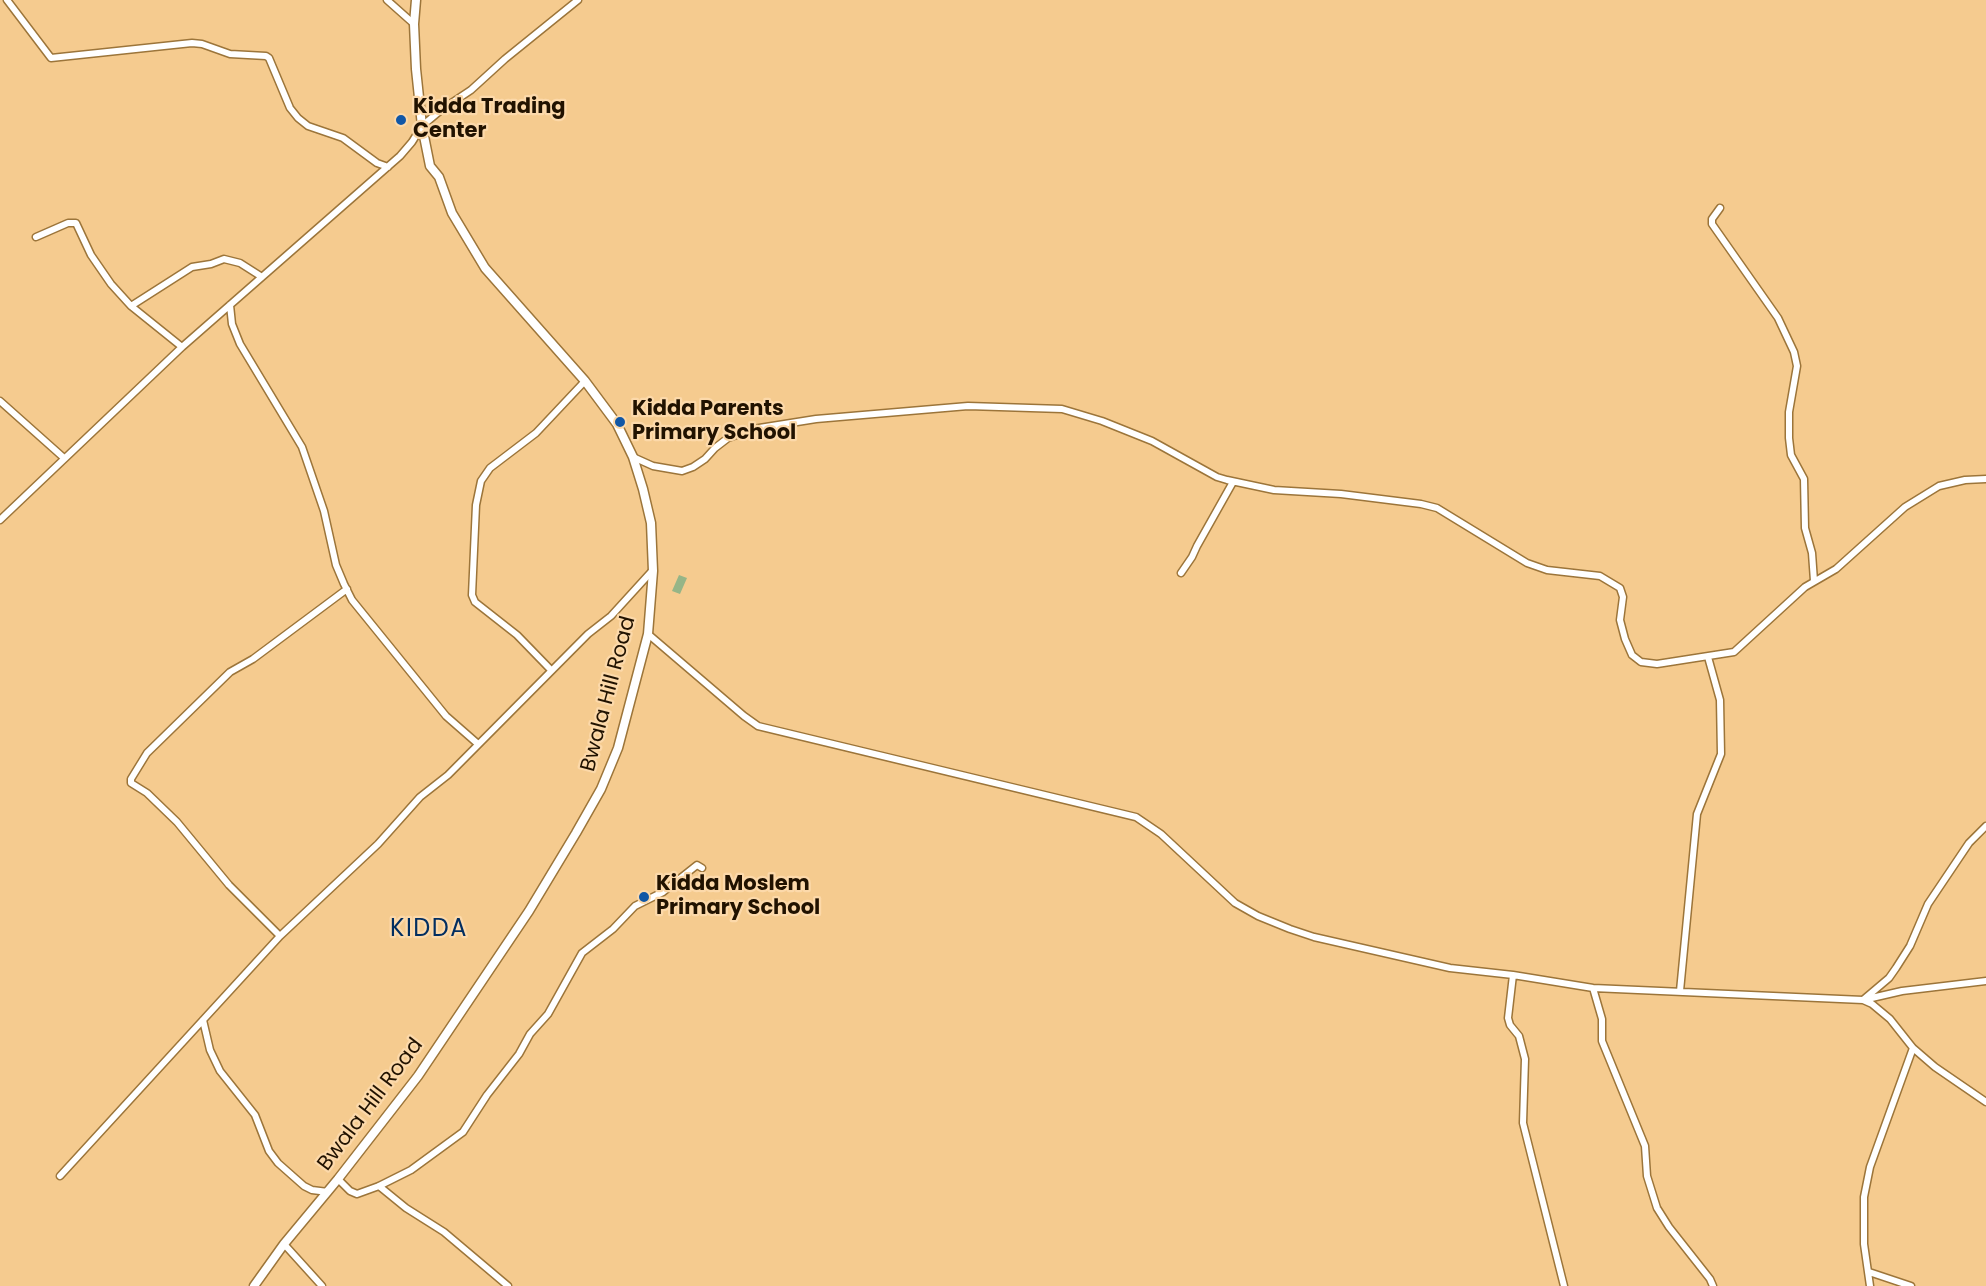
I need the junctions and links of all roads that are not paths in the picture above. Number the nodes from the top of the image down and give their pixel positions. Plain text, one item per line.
1 (7, 0) edge
2 (387, 0) edge
3 (416, 0) edge
4 (578, 0) edge
5 (414, 24) junction
6 (422, 126) junction
7 (388, 167) junction
8 (1720, 208) dead end
9 (36, 237) dead end
10 (262, 277) junction
11 (230, 305) junction
12 (131, 306) junction
13 (182, 347) junction
14 (585, 381) junction
15 (0, 400) edge
16 (633, 457) junction
17 (64, 458) junction
18 (1986, 479) edge
19 (1233, 482) junction
20 (0, 520) edge
21 (653, 571) junction
22 (1181, 573) dead end
23 (1814, 581) junction
24 (347, 590) junction
25 (648, 634) junction
26 (1708, 657) junction
27 (551, 670) junction
28 (478, 744) junction
29 (1986, 826) edge
30 (702, 868) dead end
31 (280, 936) junction
32 (1513, 975) junction
33 (1986, 981) edge
34 (1593, 988) junction
35 (1680, 991) junction
36 (1863, 1000) junction
37 (203, 1020) junction
38 (1913, 1048) junction
39 (1986, 1102) edge
40 (60, 1176) dead end
41 (338, 1179) junction
42 (379, 1186) junction
43 (328, 1192) junction
44 (284, 1244) junction
45 (1869, 1272) junction
46 (254, 1286) edge
47 (322, 1286) edge
48 (508, 1286) edge
49 (1564, 1286) edge
50 (1713, 1286) edge
51 (1870, 1286) edge
52 (1911, 1286) edge

1 - 7 street
2 - 5 street
3 - 5 street, Bwala Hill Road
4 - 6 street
5 - 6 street, Bwala Hill Road
6 - 7 street
6 - 14 street, Bwala Hill Road
7 - 10 street
8 - 23 street
9 - 12 street
10 - 11 street
10 - 12 street
11 - 13 street
11 - 24 street
12 - 13 street
13 - 17 street
14 - 16 street, Bwala Hill Road
14 - 27 street
15 - 17 street
16 - 19 street
16 - 21 street, Bwala Hill Road
17 - 20 street
18 - 23 street
19 - 22 street
19 - 26 street
21 - 25 street, Bwala Hill Road
21 - 27 street
23 - 26 street
24 - 28 street
24 - 31 street
25 - 32 street
25 - 41 street, Bwala Hill Road
26 - 35 street
27 - 28 street
28 - 31 street
29 - 36 street
30 - 42 street
31 - 37 street
32 - 34 street
32 - 49 street
33 - 36 street
34 - 35 street
34 - 50 street
35 - 36 street
36 - 38 street
37 - 40 street
37 - 43 street
38 - 39 street
38 - 45 street
41 - 42 street
41 - 43 street, Bwala Hill Road
42 - 48 street
43 - 44 street, Bwala Hill Road
44 - 46 street, Bwala Hill Road
44 - 47 street
45 - 51 street
45 - 52 street

